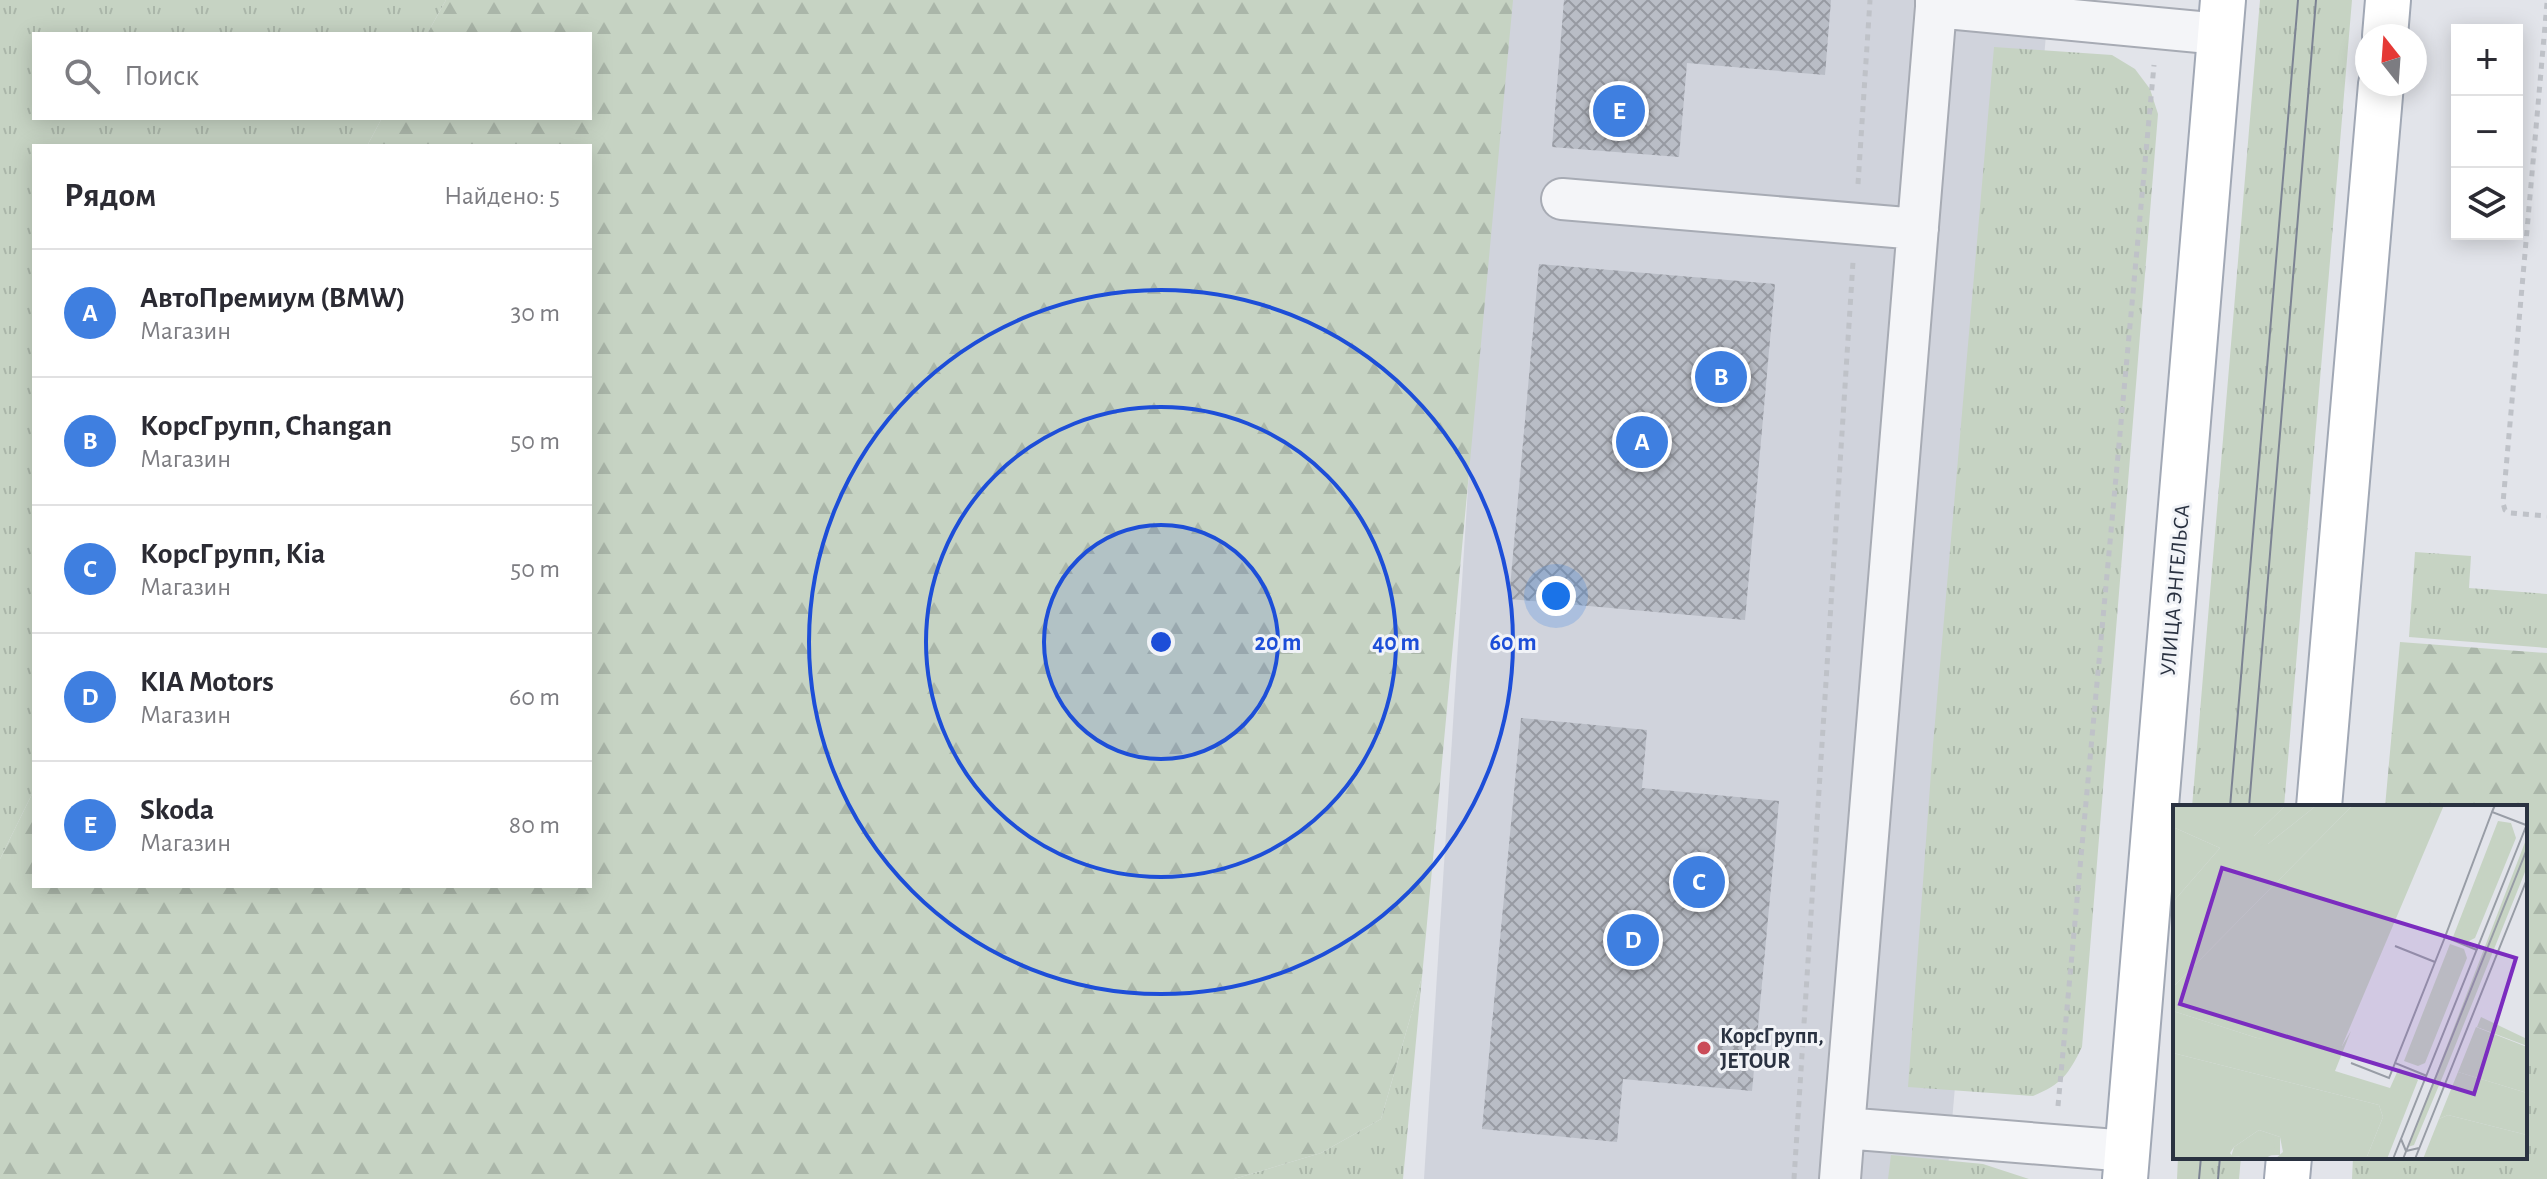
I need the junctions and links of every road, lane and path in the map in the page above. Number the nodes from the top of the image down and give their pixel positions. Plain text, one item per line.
1 (1870, 0) edge
2 (2388, 0) edge
3 (2547, 3) edge
4 (1936, 4) edge
5 (2221, 17) edge
6 (2386, 24) edge
7 (2152, 28) junction
8 (2380, 96) edge
9 (1562, 199) dead end
10 (1855, 223) junction
11 (1918, 229) junction
12 (2547, 516) edge
13 (2319, 805) edge
14 (1844, 1128) junction
15 (2040, 1144) junction
16 (2289, 1159) edge
17 (2127, 1165) edge
18 (1794, 1179) edge
19 (1840, 1179) edge
20 (2287, 1179) edge

1 - 10 path
2 - 6 main road
3 - 12 path
4 - 7 lane
4 - 11 lane
5 - 7 lane
5 - 17 main road, УЛИЦА ЭНГЕЛЬСА
7 - 15 path
8 - 13 main road
9 - 10 lane
10 - 11 lane
10 - 18 path
11 - 14 lane
14 - 15 lane
14 - 19 lane
15 - 17 lane
16 - 20 main road

